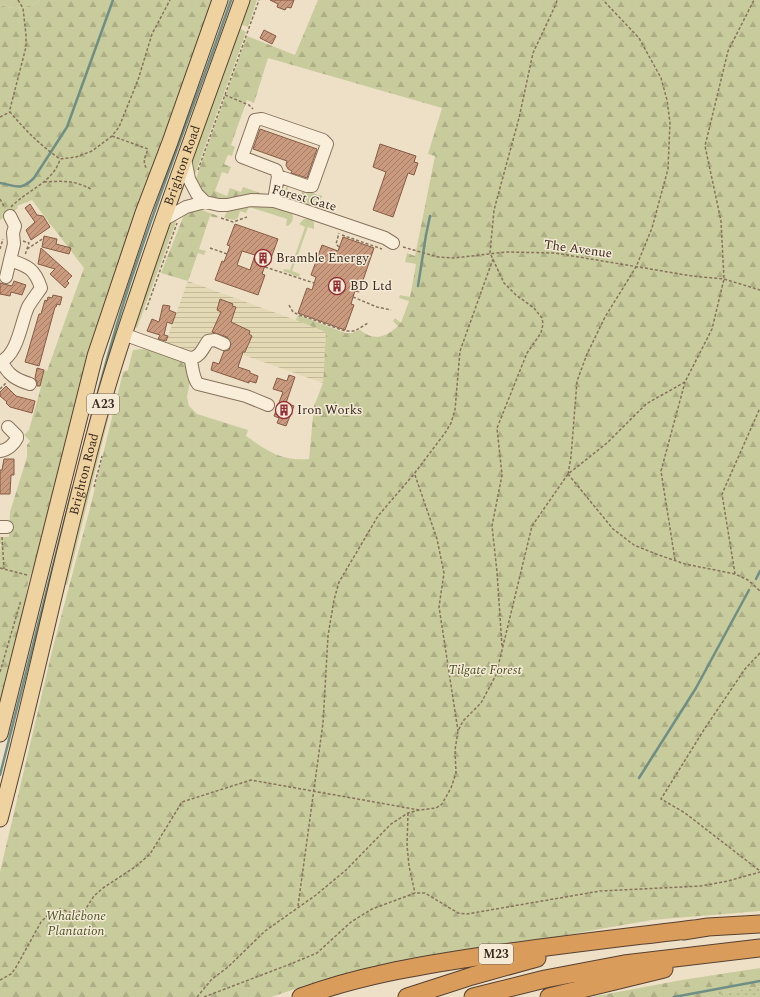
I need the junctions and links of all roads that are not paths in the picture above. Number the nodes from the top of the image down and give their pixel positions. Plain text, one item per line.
1 (220, 0) edge
2 (242, 0) edge
3 (185, 158) junction
4 (278, 176) junction
5 (274, 201) junction
6 (205, 202) junction
7 (10, 212) road end
8 (163, 220) junction
9 (393, 243) road end
10 (10, 260) junction
11 (6, 277) dead end
12 (123, 334) junction
13 (224, 344) dead end
14 (190, 358) junction
15 (1, 361) edge
16 (30, 384) dead end
17 (268, 405) dead end
18 (8, 427) dead end
19 (1, 451) edge
20 (0, 734) edge
21 (0, 819) edge
22 (760, 924) edge
23 (694, 929) junction
24 (760, 949) edge
25 (301, 997) edge
26 (407, 997) edge
27 (473, 997) edge
28 (549, 997) edge

1 - 20 main road, Brighton Road / A23
2 - 3 main road, Brighton Road / A23
3 - 6 street
3 - 8 main road, Brighton Road / A23
4 - 4 street
4 - 5 street
5 - 6 street, Forest Gate
5 - 9 street, Forest Gate
6 - 8 street
7 - 10 street
8 - 12 main road, Brighton Road / A23
10 - 11 street
10 - 15 street
12 - 14 street
12 - 21 main road, Brighton Road / A23
13 - 14 street
14 - 17 street
15 - 16 street
18 - 19 street
22 - 23 highway, M23
23 - 25 highway, M23
23 - 26 highway, M23
24 - 27 highway
24 - 28 highway

